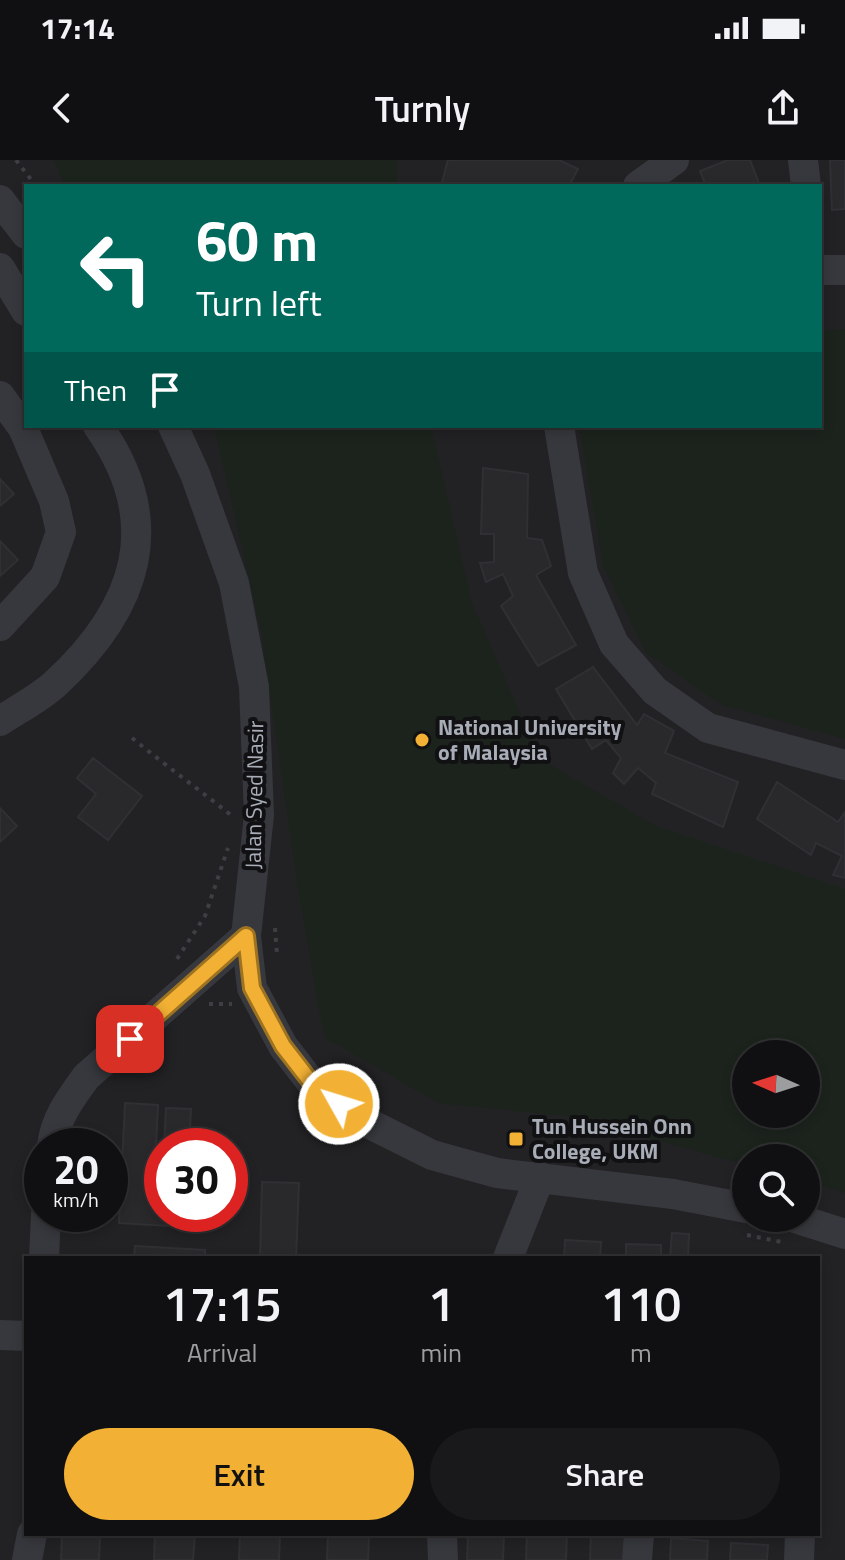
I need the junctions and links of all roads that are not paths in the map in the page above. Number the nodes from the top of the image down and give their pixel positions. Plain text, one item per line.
1 (674, 160) edge
2 (803, 160) edge
3 (641, 184) edge
4 (806, 184) edge
5 (0, 200) edge
6 (24, 231) edge
7 (24, 233) edge
8 (0, 261) edge
9 (0, 268) edge
10 (822, 270) edge
11 (845, 270) edge
12 (24, 308) edge
13 (0, 396) edge
14 (99, 428) edge
15 (174, 428) edge
16 (559, 428) edge
17 (0, 626) edge
18 (0, 721) edge
19 (845, 765) edge
20 (246, 936) junction
21 (55, 1128) edge
22 (540, 1177) junction
23 (732, 1205) edge
24 (820, 1226) edge
25 (45, 1232) edge
26 (845, 1234) edge
27 (44, 1256) edge
28 (509, 1256) edge
29 (0, 1335) edge
30 (24, 1336) edge
31 (32, 1536) edge
32 (442, 1536) edge
33 (639, 1536) edge
34 (800, 1536) edge
35 (27, 1560) edge
36 (443, 1560) edge
37 (637, 1560) edge
38 (799, 1560) edge

1 - 3 street
2 - 4 street
5 - 6 street
7 - 8 street
9 - 12 street
10 - 11 street
13 - 17 street
14 - 18 street
15 - 20 street, Jalan Syed Nasir
16 - 19 street
20 - 21 street
20 - 22 street, Jalan Syed Nasir
22 - 23 street, Jalan Syed Nasir
22 - 28 street
24 - 26 street
25 - 27 street
29 - 30 street
31 - 35 street
32 - 36 street
33 - 37 street
34 - 38 street

